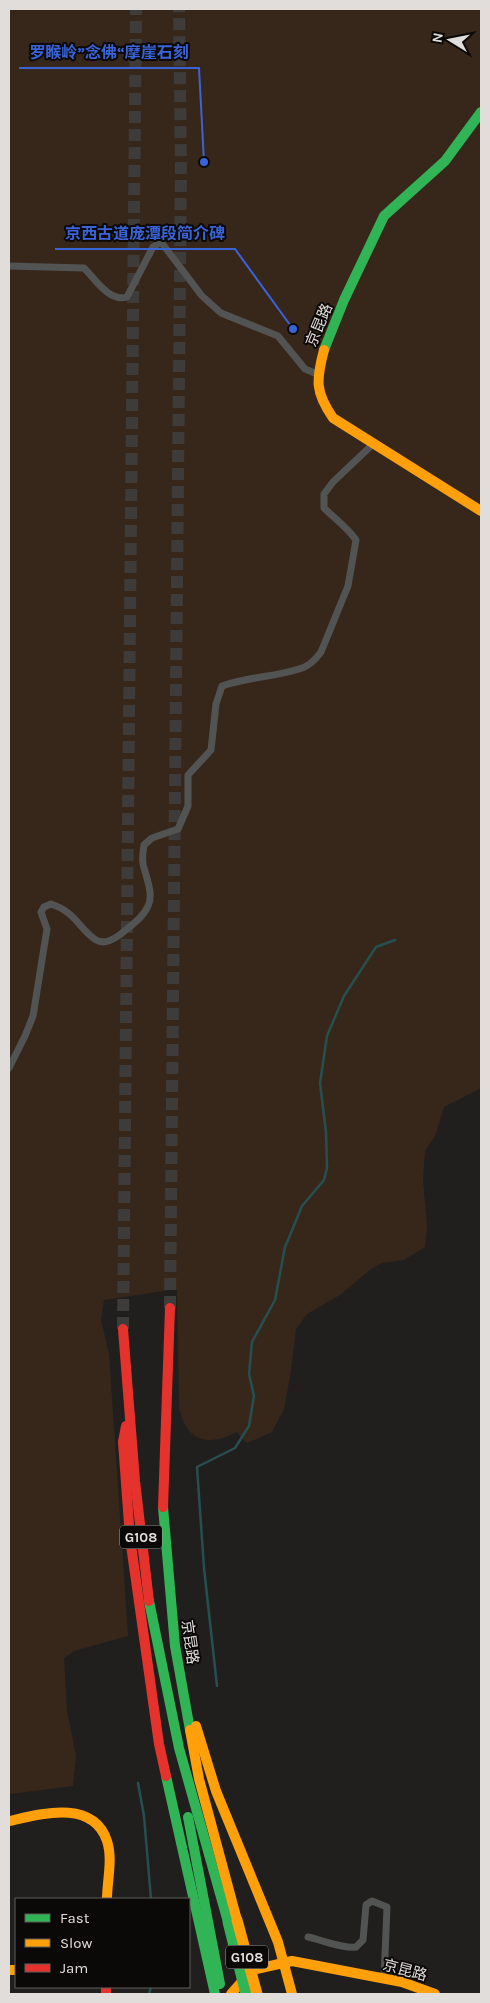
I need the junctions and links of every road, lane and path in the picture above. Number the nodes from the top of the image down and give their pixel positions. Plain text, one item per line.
1 (481, 112) edge
2 (9, 266) edge
3 (318, 374) junction
4 (373, 444) junction
5 (481, 511) edge
6 (9, 1068) edge
7 (170, 1308) tunnel mouth
8 (123, 1329) tunnel mouth
9 (129, 1411) junction
10 (175, 1646) junction
11 (176, 1743) junction
12 (9, 1821) edge
13 (107, 1898) edge
14 (232, 1921) junction
15 (308, 1936) dead end
16 (282, 1964) junction
17 (384, 1978) junction
18 (215, 1994) edge
19 (221, 1994) edge
20 (231, 1994) edge
21 (246, 1994) edge
22 (257, 1994) edge
23 (292, 1994) edge
24 (434, 1994) edge

1 - 3 main road, 京昆路
2 - 3 street
3 - 4 main road, 京昆路
4 - 5 main road, 京昆路
4 - 6 street
7 - 10 main road, 京昆路 / G108
8 - 9 main road, 京昆路 / G108
9 - 11 main road, 京昆路 / G108
9 - 18 main road
10 - 14 main road, 京昆路 / G108
10 - 16 main road
11 - 14 main road, 京昆路 / G108
11 - 19 main road
12 - 13 main road
14 - 21 main road, 京昆路 / G108, bridge
14 - 22 main road, 京昆路 / G108, bridge
15 - 17 street
16 - 17 main road, 京昆路
16 - 20 main road, 京昆路
16 - 23 main road
17 - 24 main road, 京昆路

